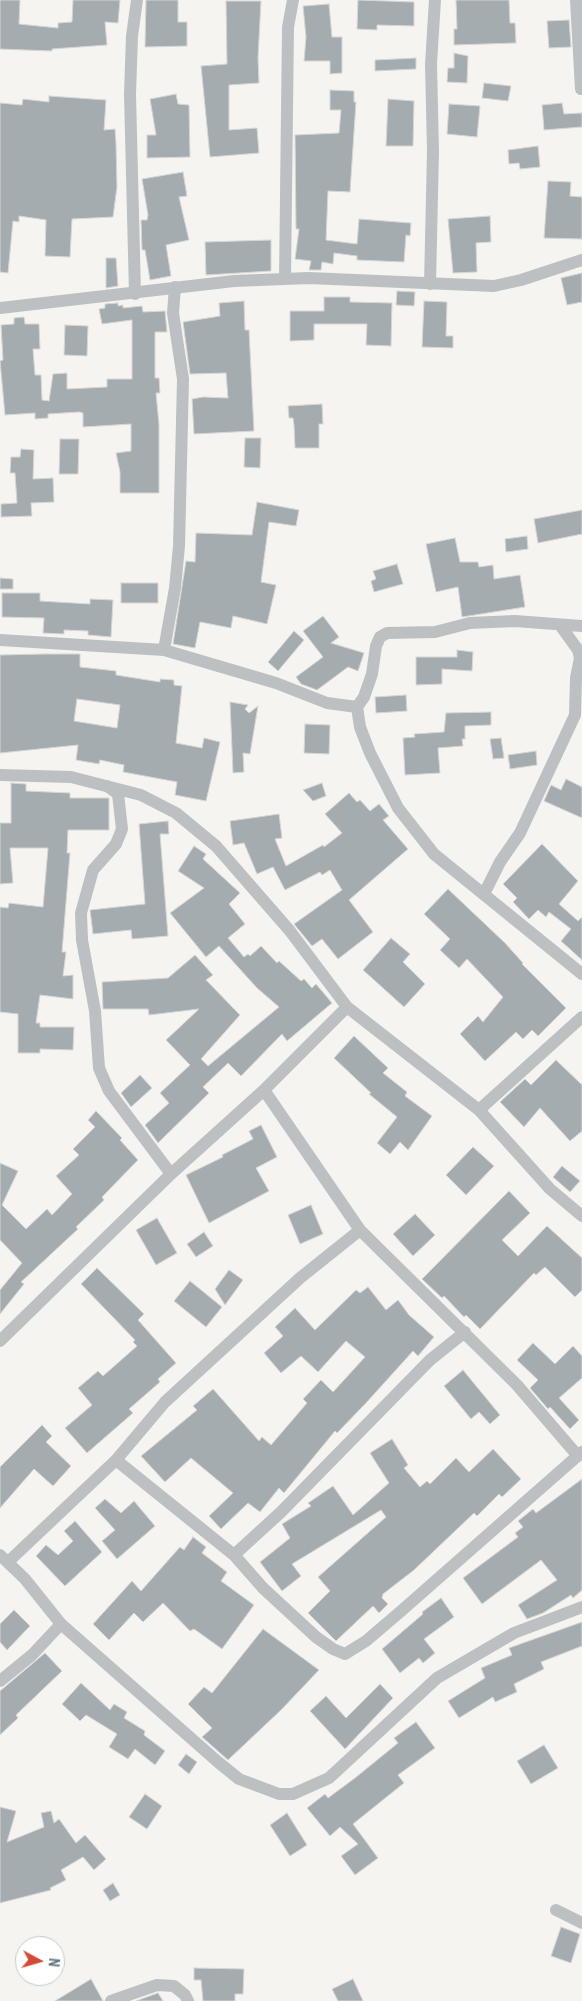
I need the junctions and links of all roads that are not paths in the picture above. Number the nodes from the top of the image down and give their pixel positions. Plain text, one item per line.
1 (138, 0) edge
2 (293, 0) edge
3 (435, 0) edge
4 (576, 0) edge
5 (581, 89) edge
6 (582, 260) edge
7 (285, 279) junction
8 (430, 284) junction
9 (175, 287) junction
10 (135, 294) junction
11 (0, 308) edge
12 (560, 625) junction
13 (582, 626) edge
14 (0, 640) edge
15 (164, 650) junction
16 (357, 707) junction
17 (0, 775) edge
18 (102, 784) junction
19 (484, 894) junction
20 (582, 974) edge
21 (347, 1007) junction
22 (582, 1017) edge
23 (264, 1090) junction
24 (479, 1110) junction
25 (171, 1174) junction
26 (582, 1216) edge
27 (360, 1230) junction
28 (465, 1332) junction
29 (0, 1341) edge
30 (580, 1454) edge
31 (116, 1460) junction
32 (234, 1555) junction
33 (4, 1559) edge
34 (582, 1607) edge
35 (61, 1624) junction
36 (0, 1681) edge
37 (556, 1910) dead end
38 (582, 1923) edge
39 (111, 2001) edge
40 (188, 2001) edge

1 - 10 street
2 - 7 street
3 - 8 street
4 - 5 street
6 - 8 street
7 - 8 street
7 - 9 street
9 - 10 street
9 - 15 street
10 - 11 street
12 - 13 street
12 - 16 street
12 - 19 street
14 - 15 street
15 - 16 street
16 - 19 street
17 - 18 street
18 - 21 street
18 - 25 street
19 - 20 street
21 - 23 street
21 - 24 street
22 - 24 street
23 - 25 street
23 - 27 street
24 - 26 street
25 - 29 street
27 - 28 street
27 - 31 street
28 - 30 street
28 - 32 street
30 - 32 street
31 - 32 street
31 - 33 street
33 - 35 street
34 - 35 street
35 - 36 street
37 - 38 street
39 - 40 street

